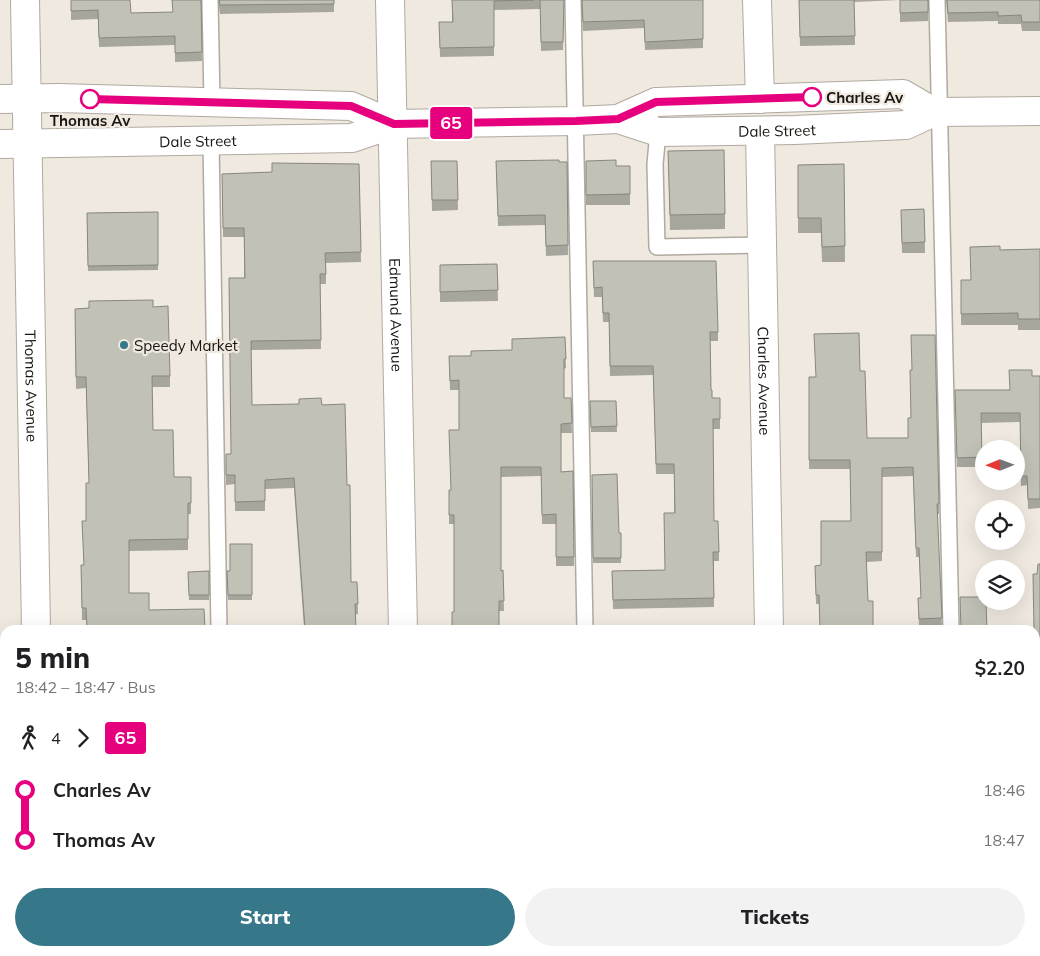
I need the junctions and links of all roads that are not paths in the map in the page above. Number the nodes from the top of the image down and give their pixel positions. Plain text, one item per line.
1 (25, 0) edge
2 (210, 0) edge
3 (390, 0) edge
4 (574, 0) edge
5 (758, 0) edge
6 (936, 0) edge
7 (28, 98) junction
8 (0, 99) edge
9 (760, 99) junction
10 (212, 101) junction
11 (1040, 111) edge
12 (936, 112) junction
13 (618, 119) junction
14 (576, 121) junction
15 (394, 124) junction
16 (760, 131) junction
17 (658, 132) junction
18 (211, 141) junction
19 (28, 143) junction
20 (0, 144) edge
21 (762, 244) junction
22 (36, 625) edge
23 (219, 625) edge
24 (403, 625) edge
25 (585, 625) edge
26 (769, 625) edge
27 (950, 625) edge

1 - 7 street, Thomas Avenue
2 - 10 lane
3 - 15 street, Edmund Avenue
4 - 14 lane
5 - 9 street
6 - 12 lane
7 - 8 street, Dale Street
7 - 10 street, Dale Street
7 - 19 street, Thomas Avenue
9 - 12 street, Dale Street
9 - 13 street, Dale Street
10 - 15 street, Dale Street
11 - 12 street, Dale Street
12 - 16 street, Dale Street
12 - 27 lane
13 - 14 street, Dale Street
13 - 17 street, Dale Street
14 - 15 street, Dale Street
14 - 25 lane
15 - 18 street, Dale Street
15 - 24 street, Edmund Avenue
16 - 17 street, Dale Street
16 - 21 street, Charles Avenue
17 - 21 lane
18 - 19 street, Dale Street
18 - 23 lane
19 - 20 street, Dale Street
19 - 22 street, Thomas Avenue
21 - 26 street, Charles Avenue

